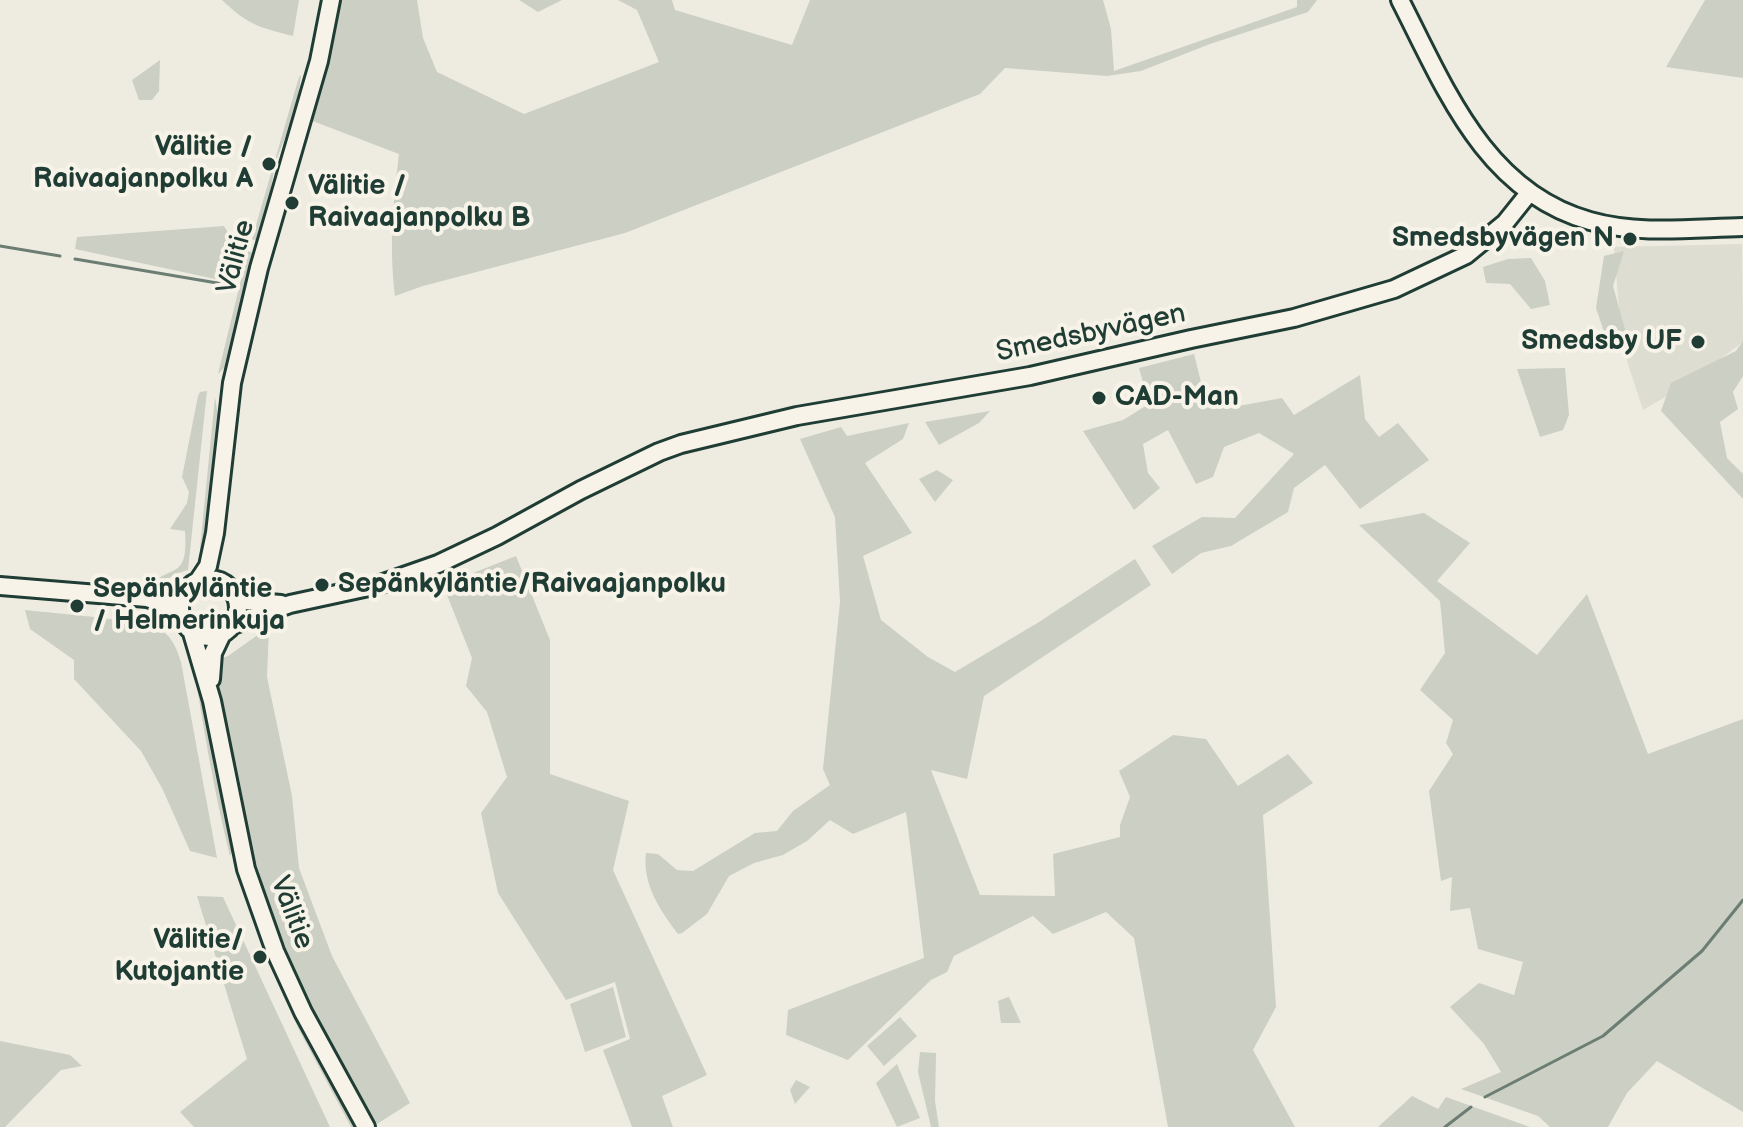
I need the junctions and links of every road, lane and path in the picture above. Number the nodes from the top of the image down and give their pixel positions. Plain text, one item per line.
1 (331, 0) edge
2 (1400, 0) edge
3 (1529, 193) junction
4 (1743, 227) edge
5 (215, 533) junction
6 (192, 584) junction
7 (0, 586) edge
8 (229, 588) junction
9 (147, 598) junction
10 (290, 604) junction
11 (179, 611) junction
12 (227, 630) junction
13 (192, 633) junction
14 (212, 701) junction
15 (366, 1127) edge

1 - 5 main road, Välitie
2 - 3 main road
3 - 4 main road
3 - 10 main road, Smedsbyvägen
5 - 6 main road, Välitie
5 - 8 main road, Välitie
6 - 8 main road
6 - 9 main road
6 - 11 main road
7 - 9 main road
8 - 10 main road
8 - 12 main road
9 - 11 main road
10 - 12 main road
11 - 13 main road
12 - 13 main road
12 - 14 main road, Välitie
13 - 14 main road, Välitie
14 - 15 main road, Välitie

